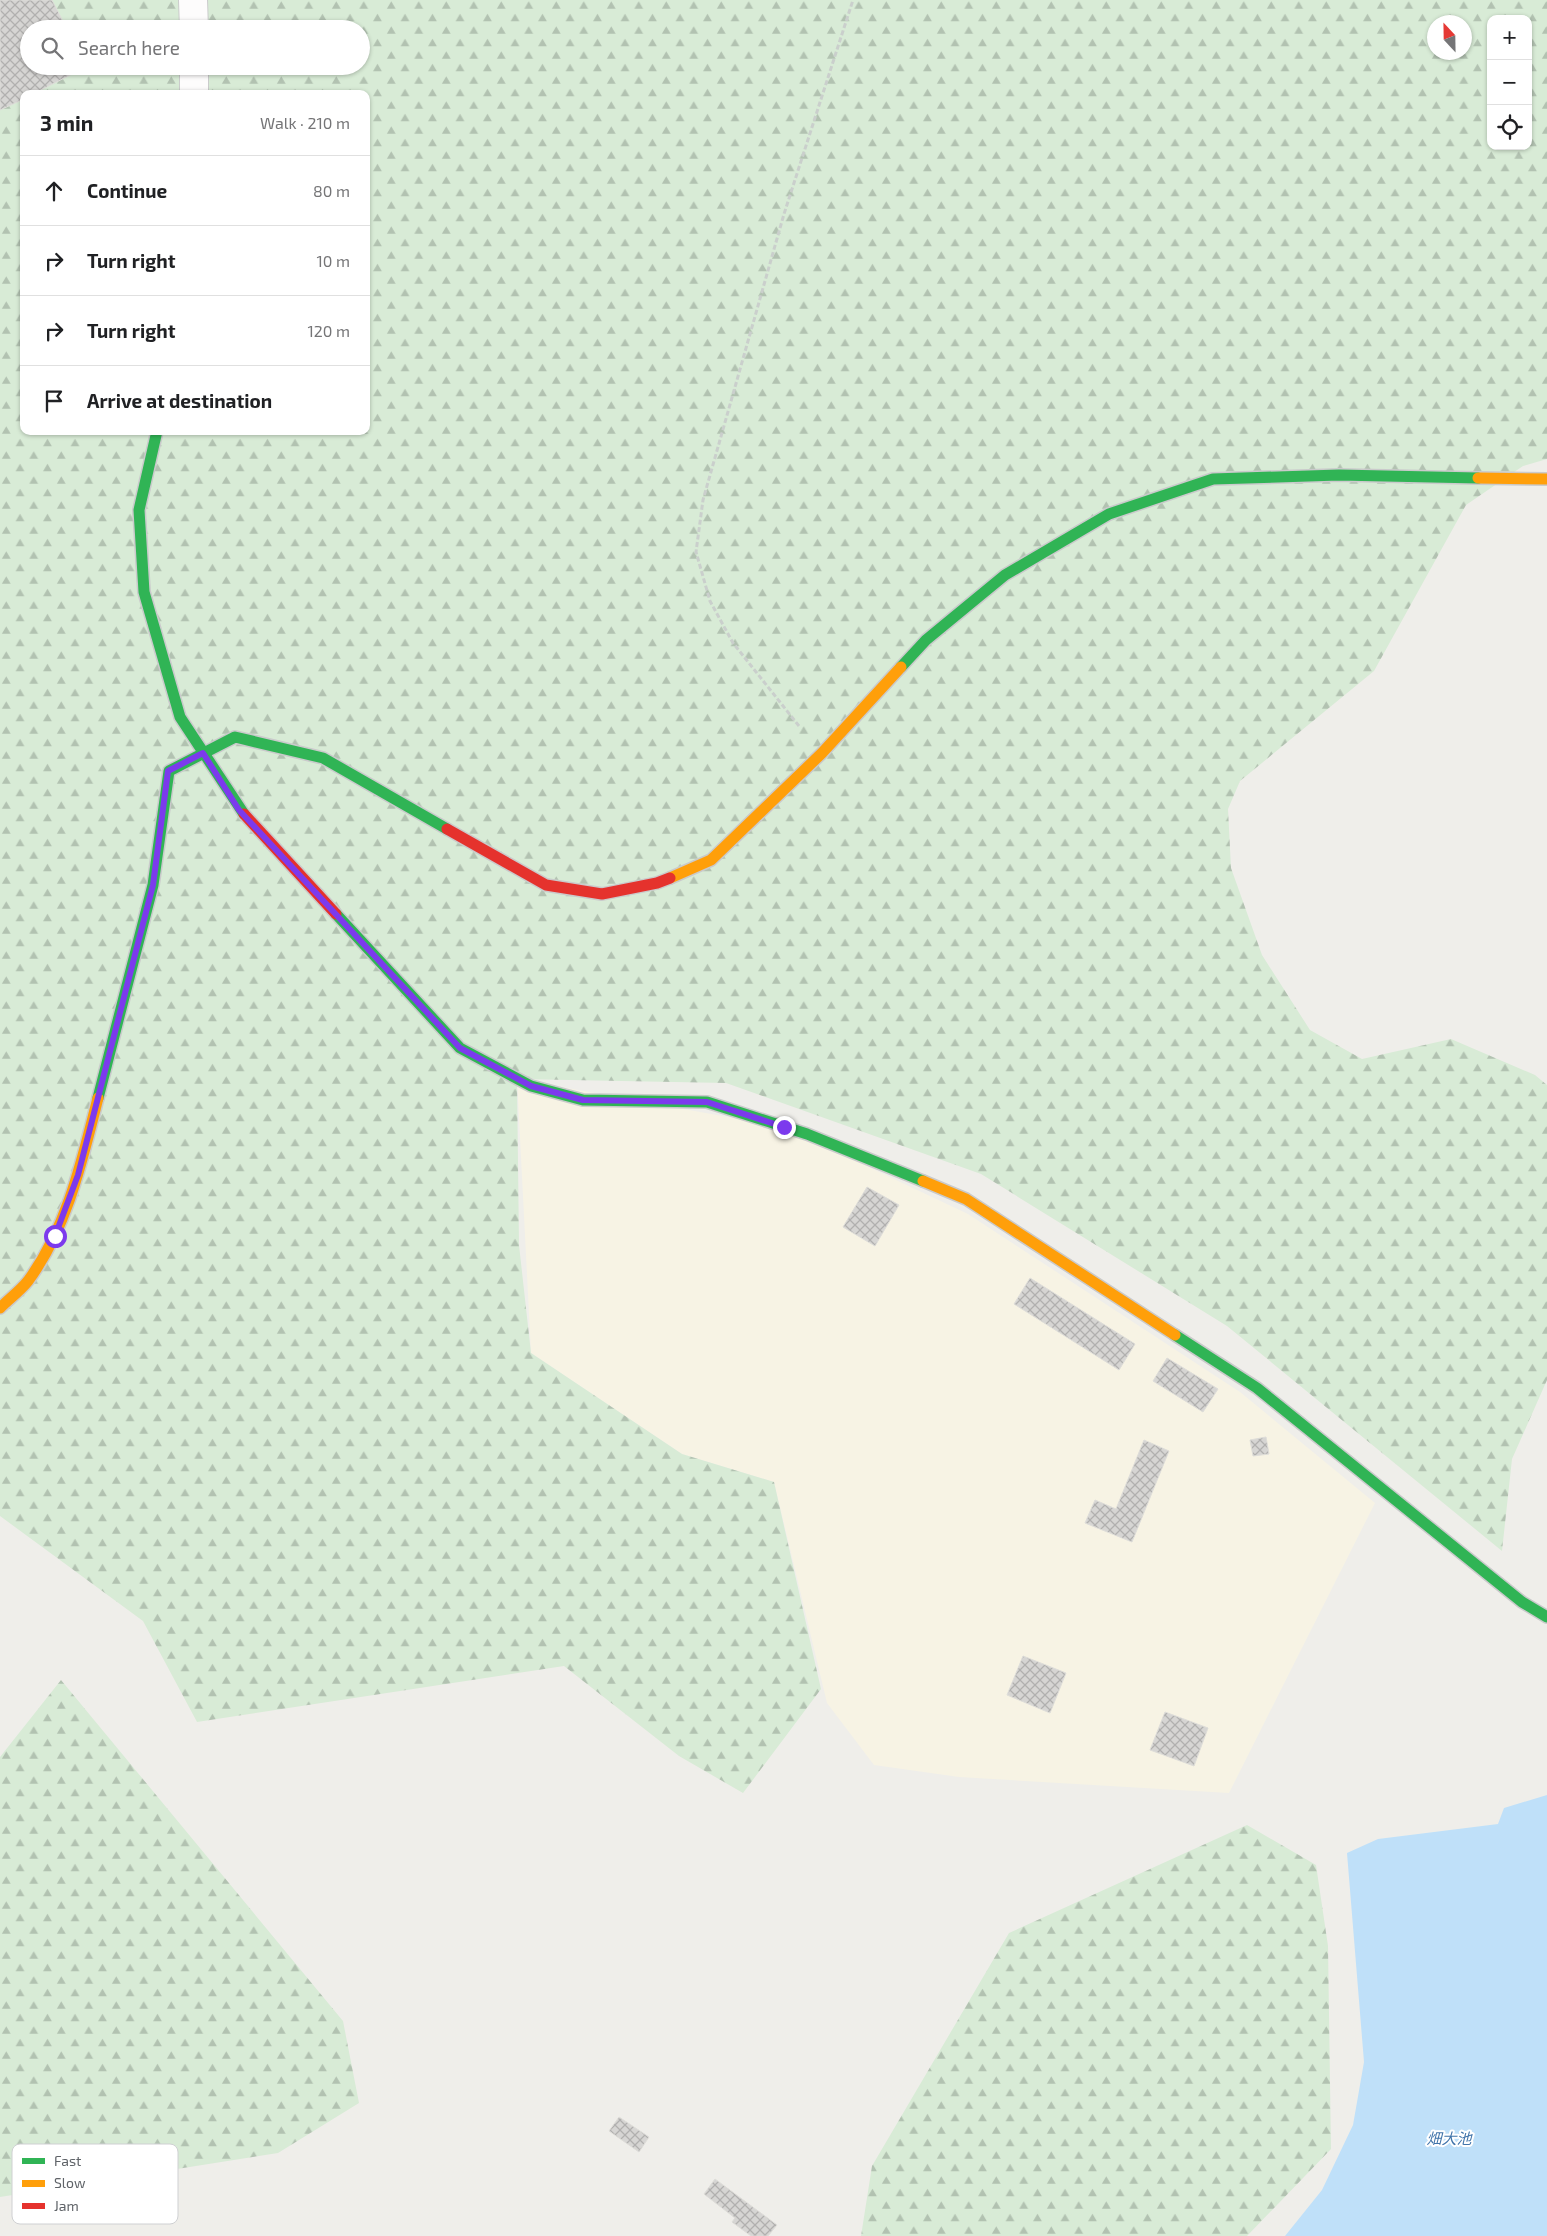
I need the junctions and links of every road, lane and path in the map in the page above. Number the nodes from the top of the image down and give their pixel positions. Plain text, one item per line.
1 (193, 0) edge
2 (853, 0) edge
3 (194, 20) edge
4 (194, 75) edge
5 (194, 90) edge
6 (156, 435) edge
7 (1547, 479) edge
8 (203, 753) junction
9 (822, 753) junction
10 (0, 1308) edge
11 (1547, 1617) edge

1 - 3 street
2 - 9 path
4 - 5 street
6 - 8 street
7 - 9 street
8 - 9 street
8 - 10 street
8 - 11 street

